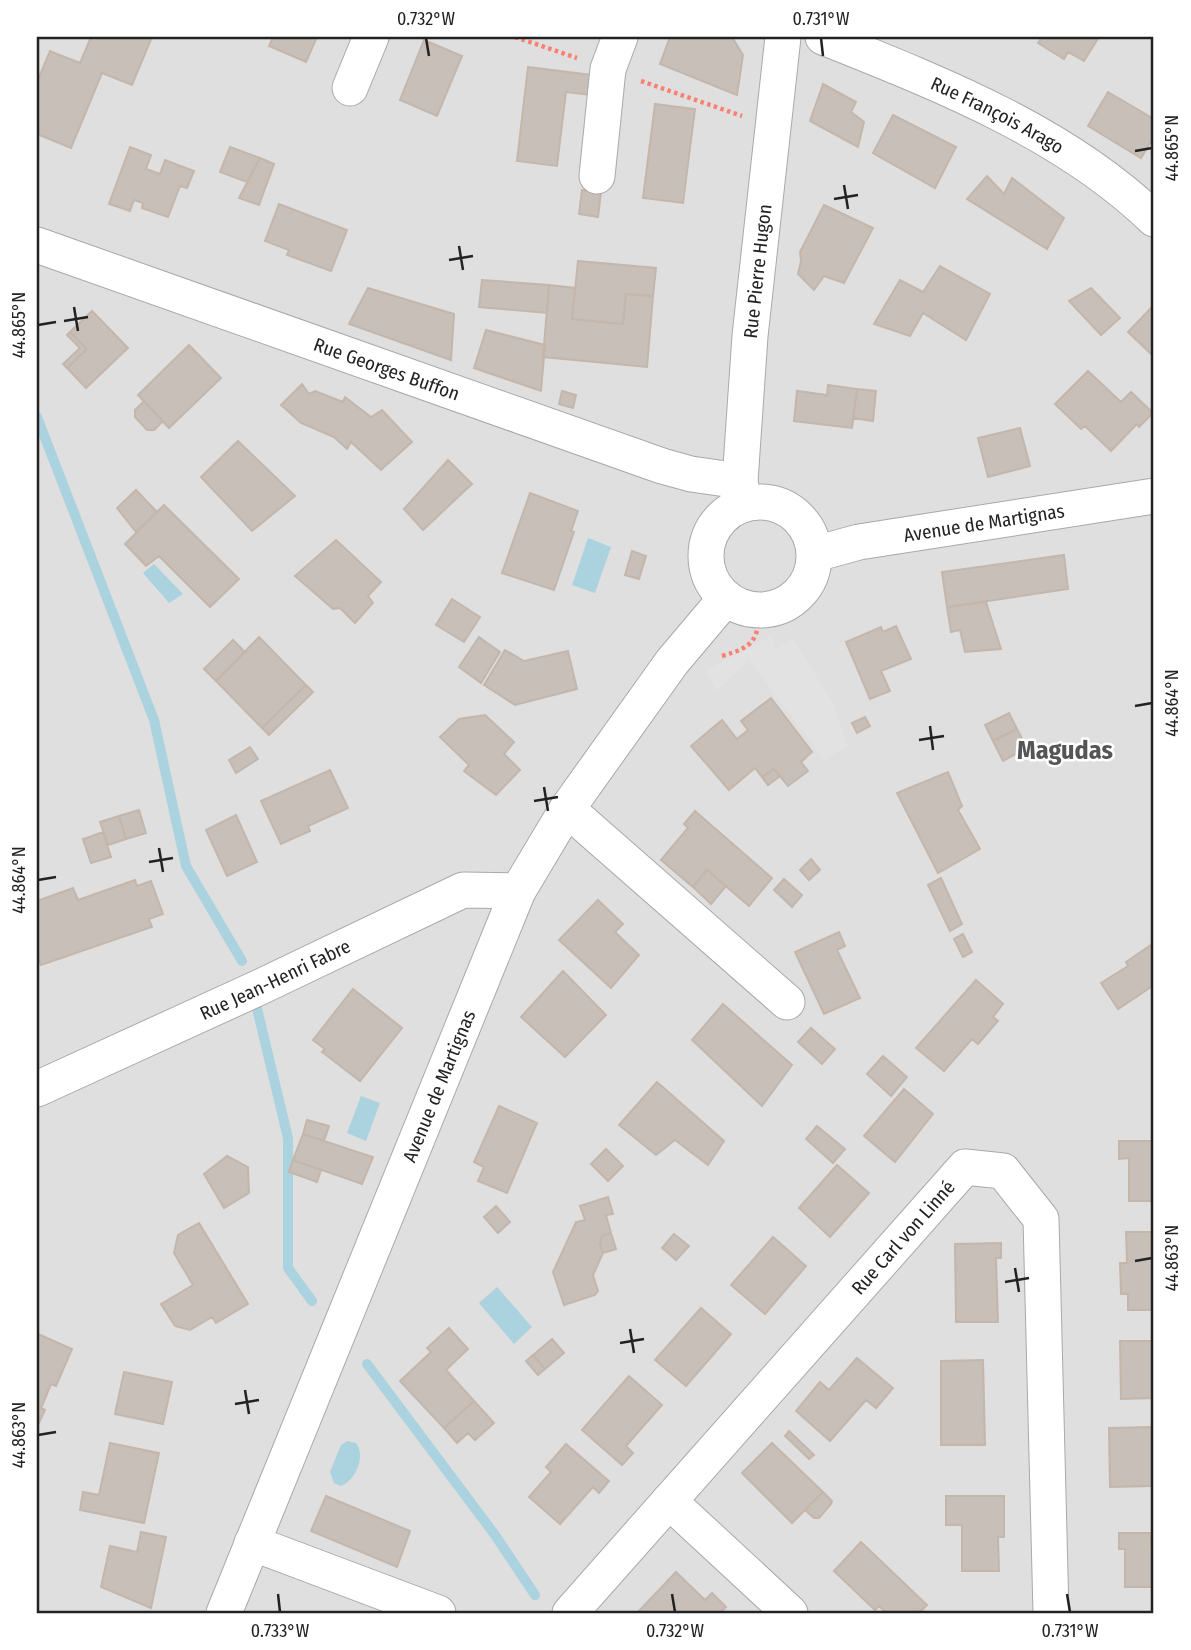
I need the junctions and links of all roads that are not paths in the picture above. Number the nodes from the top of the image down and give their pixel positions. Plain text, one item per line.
1 (371, 37) edge
2 (620, 37) edge
3 (783, 37) edge
4 (823, 37) edge
5 (350, 88) dead end
6 (597, 176) dead end
7 (1154, 219) edge
8 (37, 245) edge
9 (742, 492) junction
10 (1154, 496) edge
11 (815, 554) junction
12 (726, 598) junction
13 (567, 809) junction
14 (517, 891) junction
15 (787, 1002) dead end
16 (37, 1089) edge
17 (669, 1501) junction
18 (252, 1543) junction
19 (224, 1613) edge
20 (438, 1613) edge
21 (570, 1613) edge
22 (790, 1613) edge
23 (1051, 1613) edge

1 - 5 street
2 - 6 street
3 - 9 street, Rue Pierre Hugon
4 - 7 street, Rue François Arago
8 - 9 street, Rue Georges Buffon
9 - 11 street
9 - 12 street
10 - 11 street, Avenue de Martignas
11 - 12 street
12 - 13 street, Avenue de Martignas
13 - 14 street, Avenue de Martignas
13 - 15 street
14 - 16 street, Rue Jean-Henri Fabre
14 - 18 street, Avenue de Martignas
17 - 21 street, Rue Carl von Linné
17 - 22 street
17 - 23 street, Rue Carl von Linné
18 - 19 street, Avenue de Martignas
18 - 20 street

